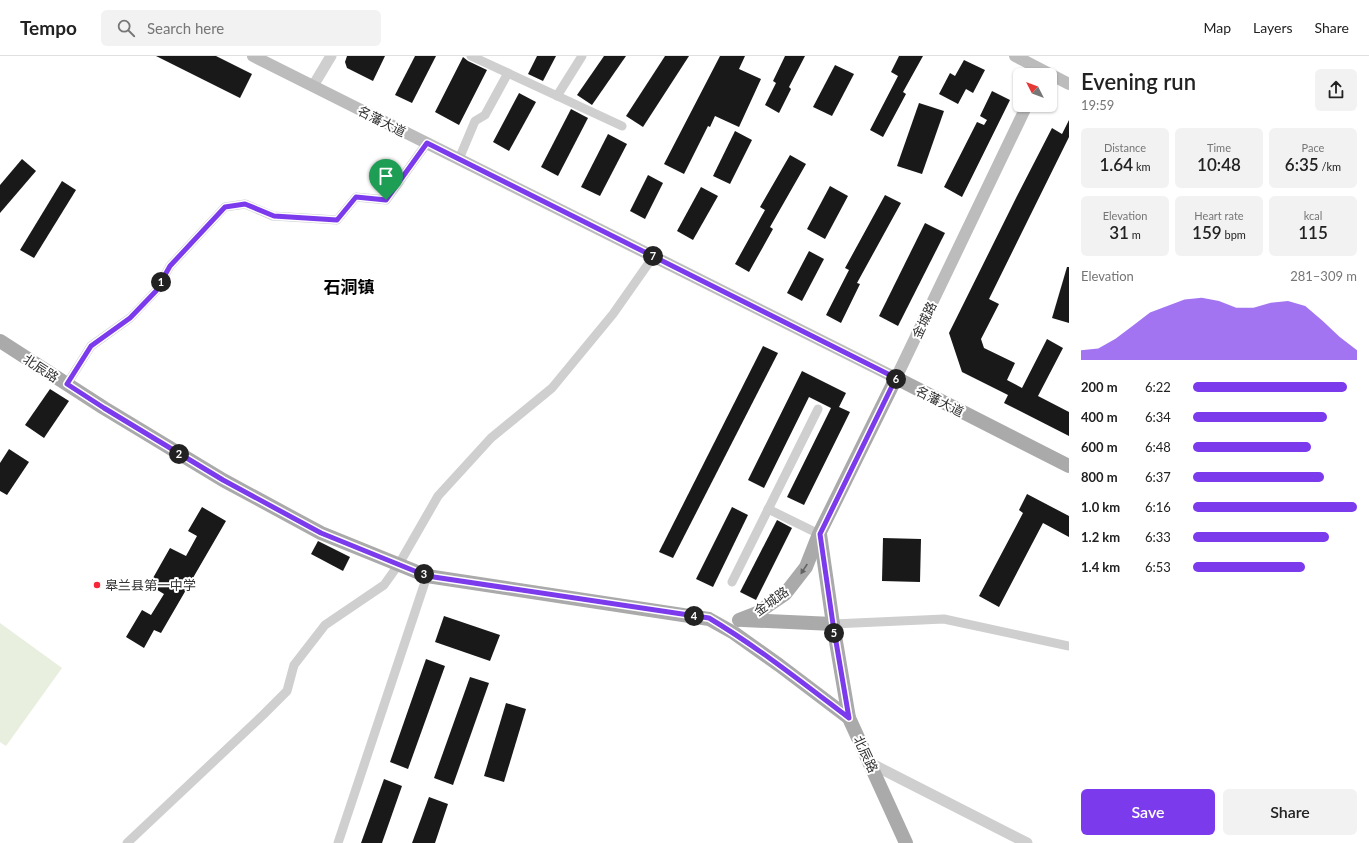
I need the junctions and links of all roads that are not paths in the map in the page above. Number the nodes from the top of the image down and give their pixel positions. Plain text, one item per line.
1 (253, 56) edge
2 (331, 56) edge
3 (471, 56) edge
4 (582, 56) edge
5 (1015, 56) edge
6 (1034, 68) edge
7 (508, 73) junction
8 (1057, 79) edge
9 (1069, 84) edge
10 (313, 86) junction
11 (557, 96) junction
12 (1024, 112) edge
13 (622, 126) dead end
14 (427, 143) junction
15 (458, 159) junction
16 (653, 256) junction
17 (0, 341) edge
18 (896, 378) junction
19 (67, 384) junction
20 (818, 409) dead end
21 (1069, 466) edge
22 (768, 509) junction
23 (820, 534) junction
24 (399, 564) junction
25 (427, 576) junction
26 (732, 582) dead end
27 (709, 618) junction
28 (739, 620) junction
29 (833, 624) junction
30 (1069, 646) edge
31 (849, 718) junction
32 (870, 763) junction
33 (127, 843) edge
34 (338, 843) edge
35 (906, 843) edge
36 (1027, 843) edge

1 - 10 main road, 名藩大道
2 - 10 street
3 - 7 street
4 - 11 street
5 - 6 main road
7 - 11 street
7 - 15 street
8 - 9 main road
10 - 14 main road, 名藩大道
11 - 13 street
12 - 18 main road, 金城路
14 - 15 main road, 名藩大道
14 - 19 street
15 - 16 main road, 名藩大道
16 - 18 main road, 名藩大道
16 - 24 street
17 - 19 main road, 北辰路
18 - 21 main road, 名藩大道
18 - 23 main road, 金城路
19 - 24 main road, 北辰路
20 - 22 street
22 - 23 street
22 - 26 street
23 -> 28 main road, 金城路
23 - 29 main road
24 - 25 main road, 北辰路
24 - 33 street
25 - 27 main road, 北辰路
25 - 34 street
27 - 28 main road
27 - 31 main road, 北辰路
28 - 29 main road
29 - 30 street
29 - 31 main road
31 - 32 main road, 北辰路
32 - 35 main road, 北辰路
32 - 36 street

